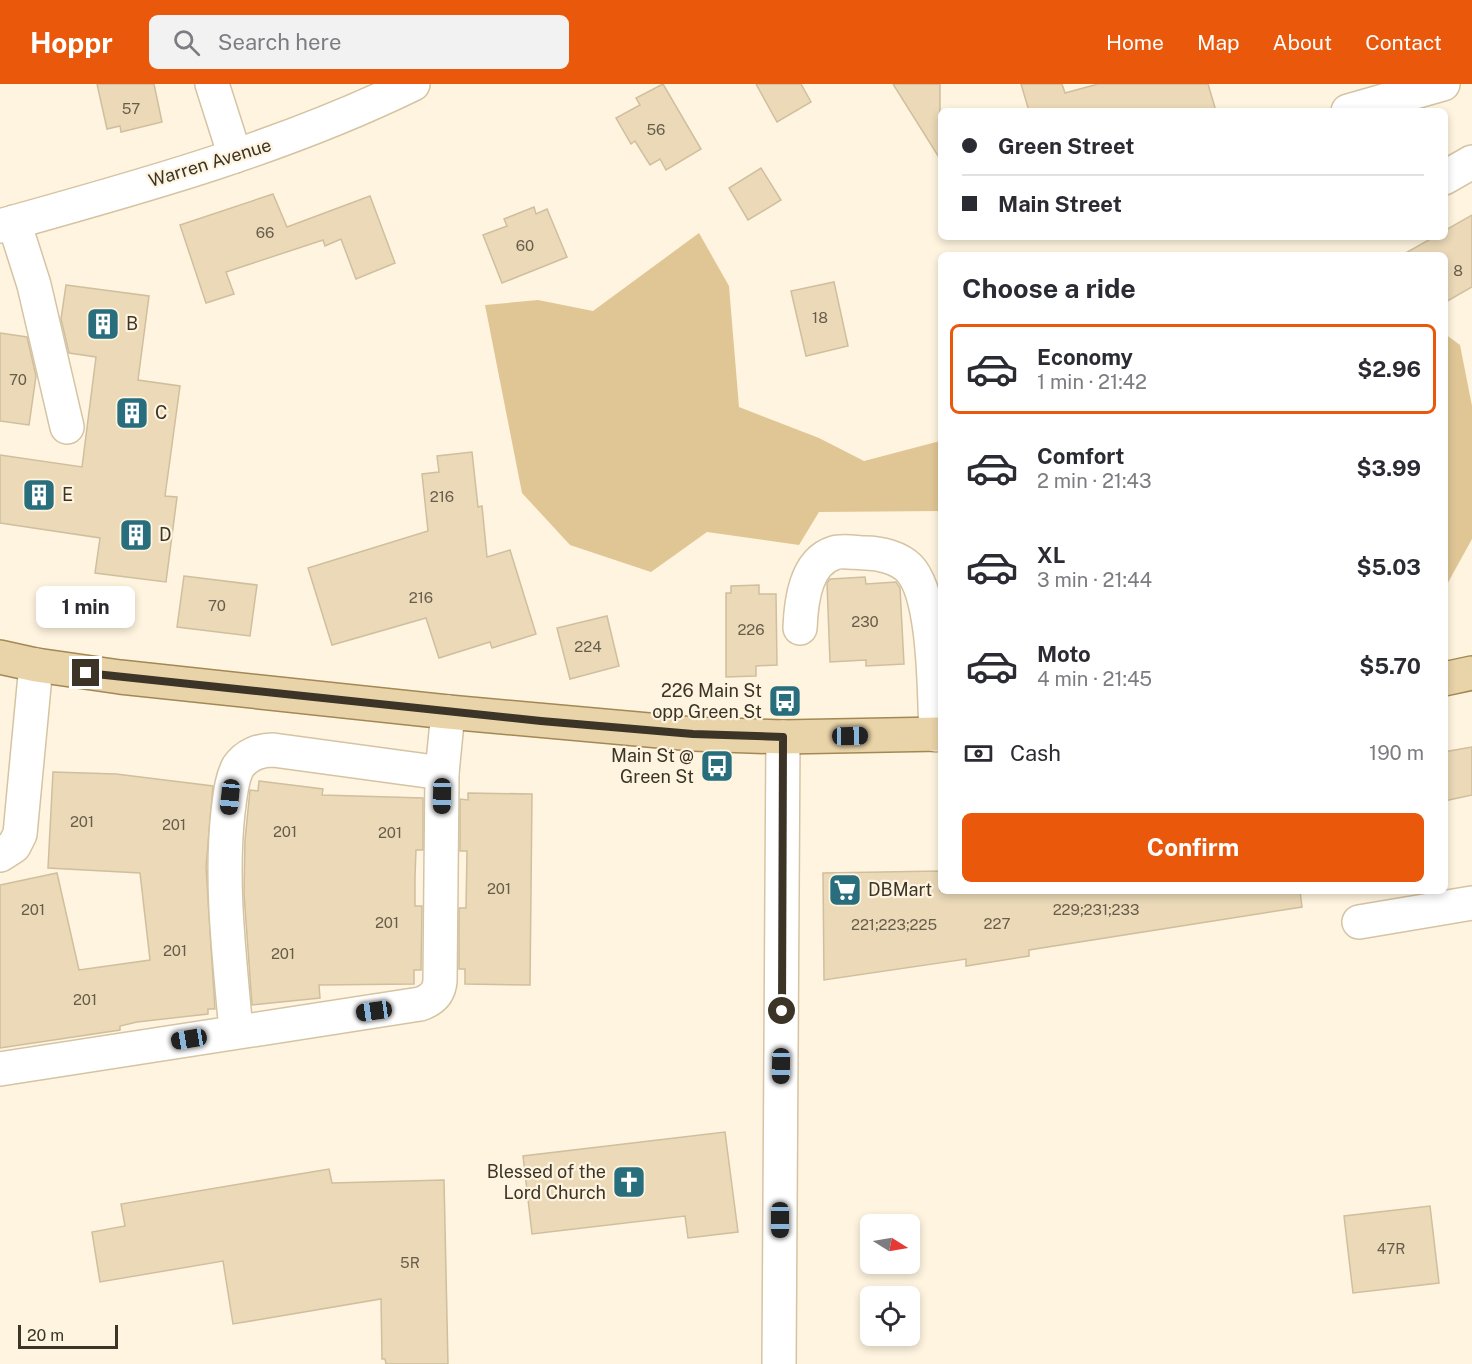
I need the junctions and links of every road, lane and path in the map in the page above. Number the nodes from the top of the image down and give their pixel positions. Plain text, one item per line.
1 (212, 84) edge
2 (413, 84) edge
3 (1443, 84) edge
4 (1359, 108) edge
5 (235, 156) junction
6 (1472, 162) edge
7 (1448, 176) edge
8 (7, 224) edge
9 (67, 427) dead end
10 (800, 628) dead end
11 (0, 657) edge
12 (36, 665) junction
13 (1472, 674) edge
14 (1448, 678) edge
15 (448, 712) junction
16 (938, 734) edge
17 (783, 737) junction
18 (442, 773) junction
19 (0, 855) edge
20 (1472, 903) edge
21 (1359, 922) dead end
22 (236, 1032) junction
23 (0, 1069) edge
24 (779, 1364) edge

1 - 5 street
2 - 5 street, Warren Avenue
3 - 4 street
5 - 8 street, Warren Avenue
6 - 7 street
8 - 9 street
10 - 16 street
11 - 12 main road
12 - 15 main road
12 - 19 street
13 - 14 main road
15 - 17 main road
15 - 18 street
16 - 17 main road
17 - 24 street
18 - 22 street
18 - 22 street
20 - 21 street
22 - 23 street

